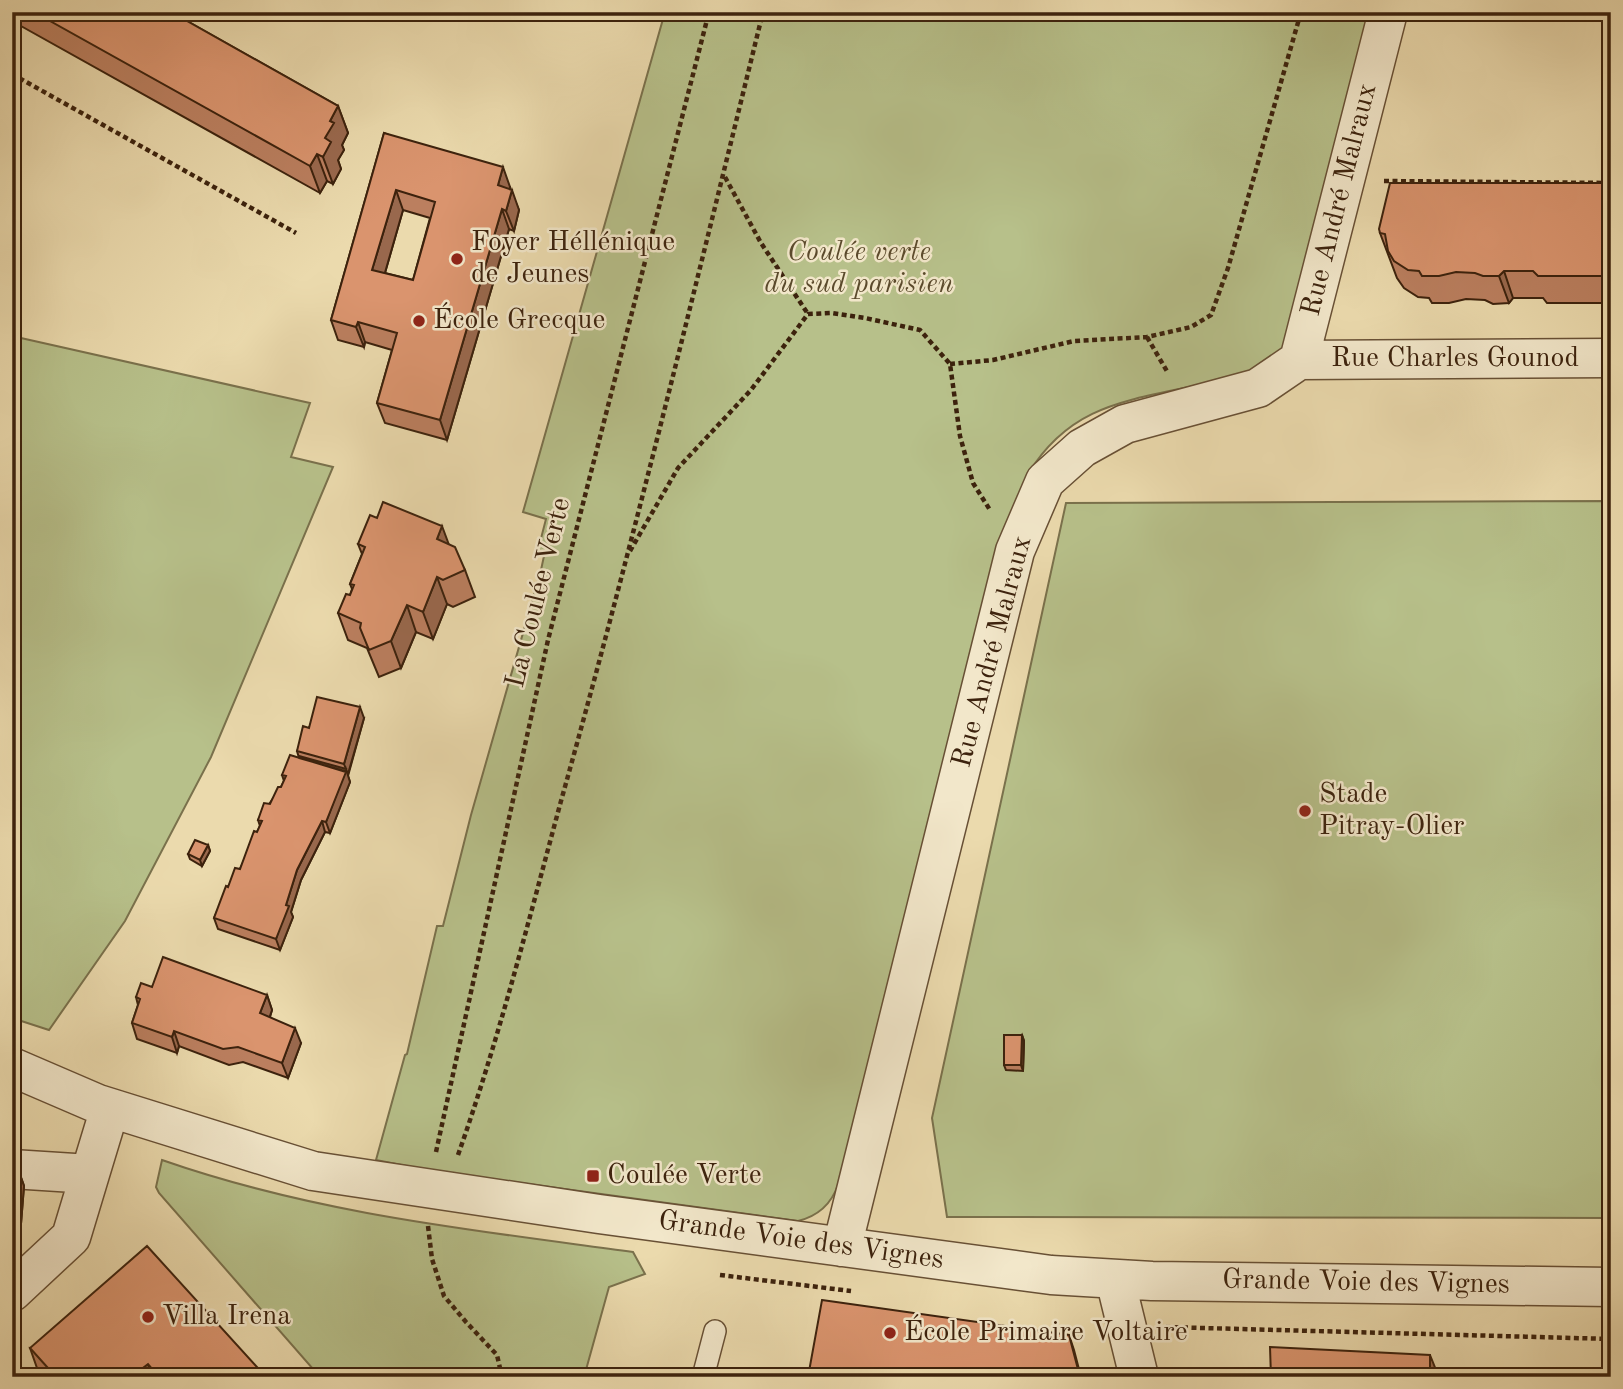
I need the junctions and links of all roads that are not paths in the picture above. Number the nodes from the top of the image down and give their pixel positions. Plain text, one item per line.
1 (1388, 12) edge
2 (1611, 358) edge
3 (1299, 360) junction
4 (12, 1068) edge
5 (110, 1108) junction
6 (12, 1169) edge
7 (90, 1174) junction
8 (842, 1247) junction
9 (1115, 1279) junction
10 (1611, 1287) edge
11 (12, 1292) edge
12 (715, 1331) dead end
13 (703, 1377) edge
14 (1139, 1377) edge

1 - 3 street, Rue André Malraux
2 - 3 street, Rue Charles Gounod
3 - 8 street, Rue André Malraux
4 - 5 street, Grande Voie des Vignes
5 - 7 street
5 - 8 street, Grande Voie des Vignes
6 - 7 street
7 - 11 street
8 - 9 street, Grande Voie des Vignes
9 - 10 street, Grande Voie des Vignes
9 - 14 street
12 - 13 lane

